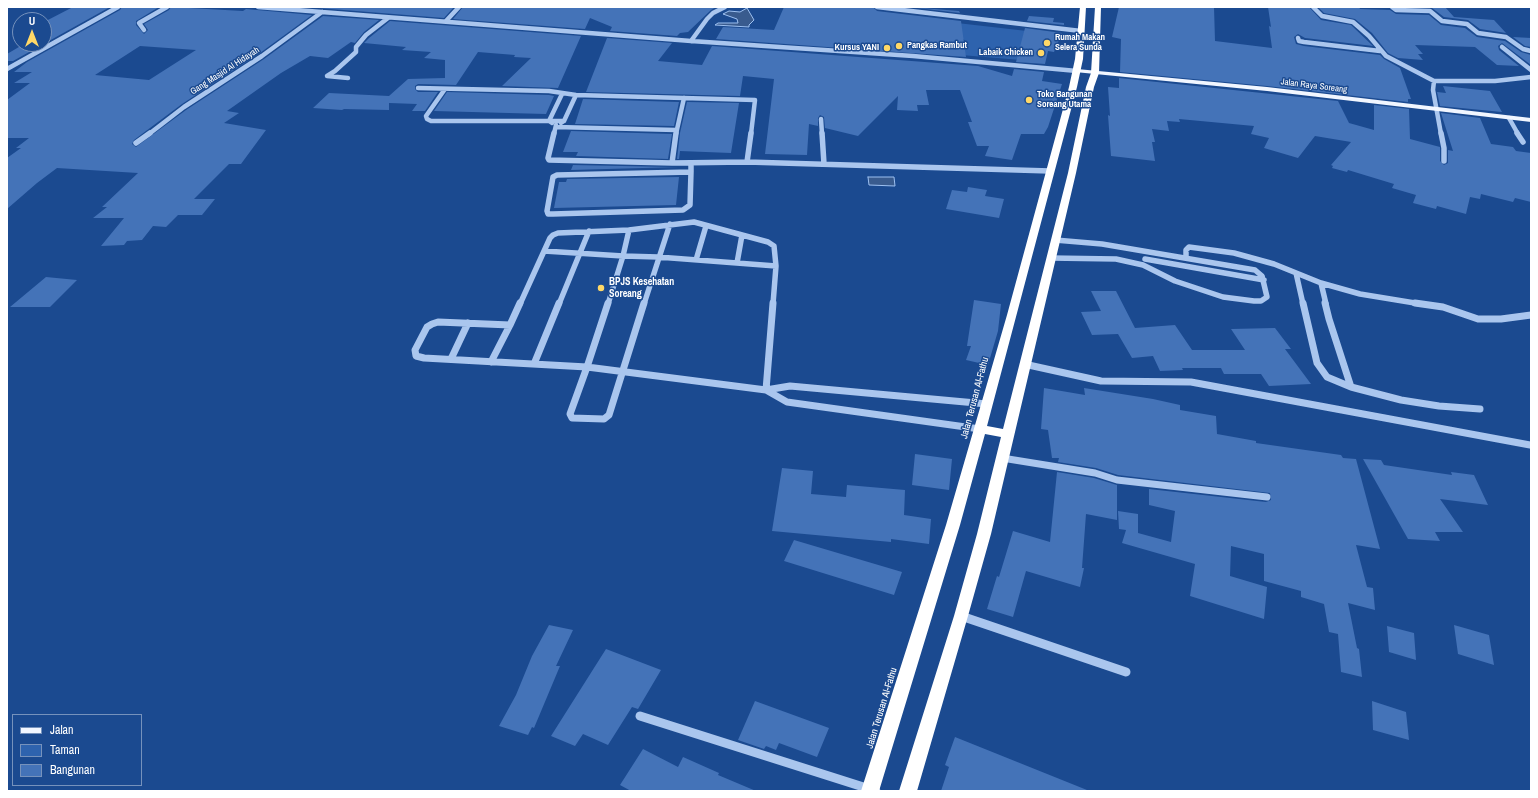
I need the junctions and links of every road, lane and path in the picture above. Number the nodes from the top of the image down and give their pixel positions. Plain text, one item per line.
1 (118, 7) edge
2 (167, 7) edge
3 (258, 7) edge
4 (263, 7) edge
5 (459, 7) edge
6 (725, 7) edge
7 (877, 7) edge
8 (1083, 7) edge
9 (1098, 7) edge
10 (1313, 7) edge
11 (1392, 7) edge
12 (322, 12) junction
13 (388, 18) junction
14 (446, 21) junction
15 (144, 30) dead end
16 (1081, 31) junction
17 (1298, 38) dead end
18 (691, 41) junction
19 (1502, 46) dead end
20 (1380, 51) junction
21 (1531, 51) edge
22 (7, 69) edge
23 (1531, 70) edge
24 (1077, 71) junction
25 (1095, 73) junction
26 (1531, 77) edge
27 (348, 78) dead end
28 (1434, 81) junction
29 (418, 88) dead end
30 (445, 88) junction
31 (756, 93) dead end
32 (562, 94) junction
33 (576, 95) junction
34 (684, 98) junction
35 (755, 100) junction
36 (1438, 110) junction
37 (1510, 118) junction
38 (821, 119) dead end
39 (1531, 120) edge
40 (549, 121) junction
41 (564, 121) junction
42 (556, 126) junction
43 (676, 130) junction
44 (1523, 142) dead end
45 (136, 143) dead end
46 (1444, 161) dead end
47 (747, 162) junction
48 (672, 163) junction
49 (691, 163) junction
50 (824, 164) junction
51 (1050, 171) junction
52 (691, 172) junction
53 (670, 224) junction
54 (706, 226) junction
55 (629, 230) junction
56 (589, 232) junction
57 (742, 235) junction
58 (1055, 240) junction
59 (544, 251) junction
60 (1148, 252) junction
61 (580, 253) junction
62 (623, 256) junction
63 (658, 257) junction
64 (1050, 258) junction
65 (1186, 258) junction
66 (696, 260) junction
67 (1144, 262) junction
68 (737, 263) junction
69 (776, 266) junction
70 (1296, 273) junction
71 (1264, 280) junction
72 (1321, 283) junction
73 (1531, 315) edge
74 (468, 323) junction
75 (510, 325) junction
76 (451, 359) junction
77 (491, 362) junction
78 (534, 364) junction
79 (1024, 364) junction
80 (587, 367) junction
81 (623, 371) junction
82 (1351, 387) junction
83 (766, 390) junction
84 (987, 404) junction
85 (1480, 409) dead end
86 (980, 429) junction
87 (1008, 434) junction
88 (1530, 445) dead end
89 (1002, 458) junction
90 (1267, 497) dead end
91 (961, 616) junction
92 (1126, 672) dead end
93 (640, 716) dead end
94 (872, 790) edge
95 (908, 791) edge

1 - 22 street
2 - 15 street
3 - 4 street
4 - 12 street
5 - 14 street
6 - 18 street
7 - 16 street
8 - 16 highway, Jalan Terusan Al-Fathu
9 - 25 highway
10 - 20 street
11 - 21 street
12 - 13 street
12 - 45 street, Gang Masjid Al Hidayah
13 - 14 street
13 - 27 street
14 - 18 street
16 - 24 highway, Jalan Terusan Al-Fathu
17 - 20 street
18 - 24 street
19 - 23 street
20 - 28 street
24 - 25 main road, Jalan Raya Soreang
24 - 51 highway, Jalan Terusan Al-Fathu
25 - 36 main road, Jalan Raya Soreang
25 - 58 highway
26 - 28 street
28 - 36 street
29 - 30 street
30 - 32 street
30 - 40 street
31 - 35 street
32 - 33 street
32 - 40 street
33 - 34 street
33 - 41 street
34 - 35 street
34 - 43 street
35 - 47 street
36 - 37 main road, Jalan Raya Soreang
36 - 46 street
37 - 39 main road, Jalan Raya Soreang
37 - 44 street
38 - 50 street
40 - 41 street
40 - 42 street
41 - 42 street
42 - 43 street
42 - 48 street
43 - 48 street
47 - 49 street
47 - 50 street
48 - 49 street
49 - 52 street
50 - 51 street
51 - 84 highway, Jalan Terusan Al-Fathu
52 - 52 street
53 - 54 street
53 - 55 street
53 - 63 street
54 - 57 street
54 - 66 street
55 - 56 street
55 - 62 street
56 - 59 street
56 - 61 street
57 - 68 street
57 - 69 street
58 - 60 street
58 - 64 highway
59 - 61 street
59 - 75 street
60 - 65 street
60 - 67 street
61 - 62 street
61 - 78 street
62 - 63 street
62 - 80 street
63 - 66 street
63 - 81 street
64 - 67 street
64 - 79 highway
65 - 70 street
65 - 71 street
66 - 68 street
67 - 71 street
67 - 71 street
68 - 69 street
69 - 83 street
70 - 72 street
70 - 82 street
72 - 73 street
72 - 82 street
74 - 75 street
74 - 76 street
74 - 76 street
75 - 77 street
76 - 77 street
77 - 78 street
78 - 80 street
79 - 87 highway
79 - 88 street
80 - 81 street
80 - 81 street
81 - 83 street
82 - 85 street
83 - 84 street
83 - 86 street
84 - 86 highway, Jalan Terusan Al-Fathu
86 - 87 highway
86 - 94 highway, Jalan Terusan Al-Fathu
87 - 89 highway
89 - 90 street
89 - 91 highway
91 - 92 street
91 - 95 highway
93 - 94 street

